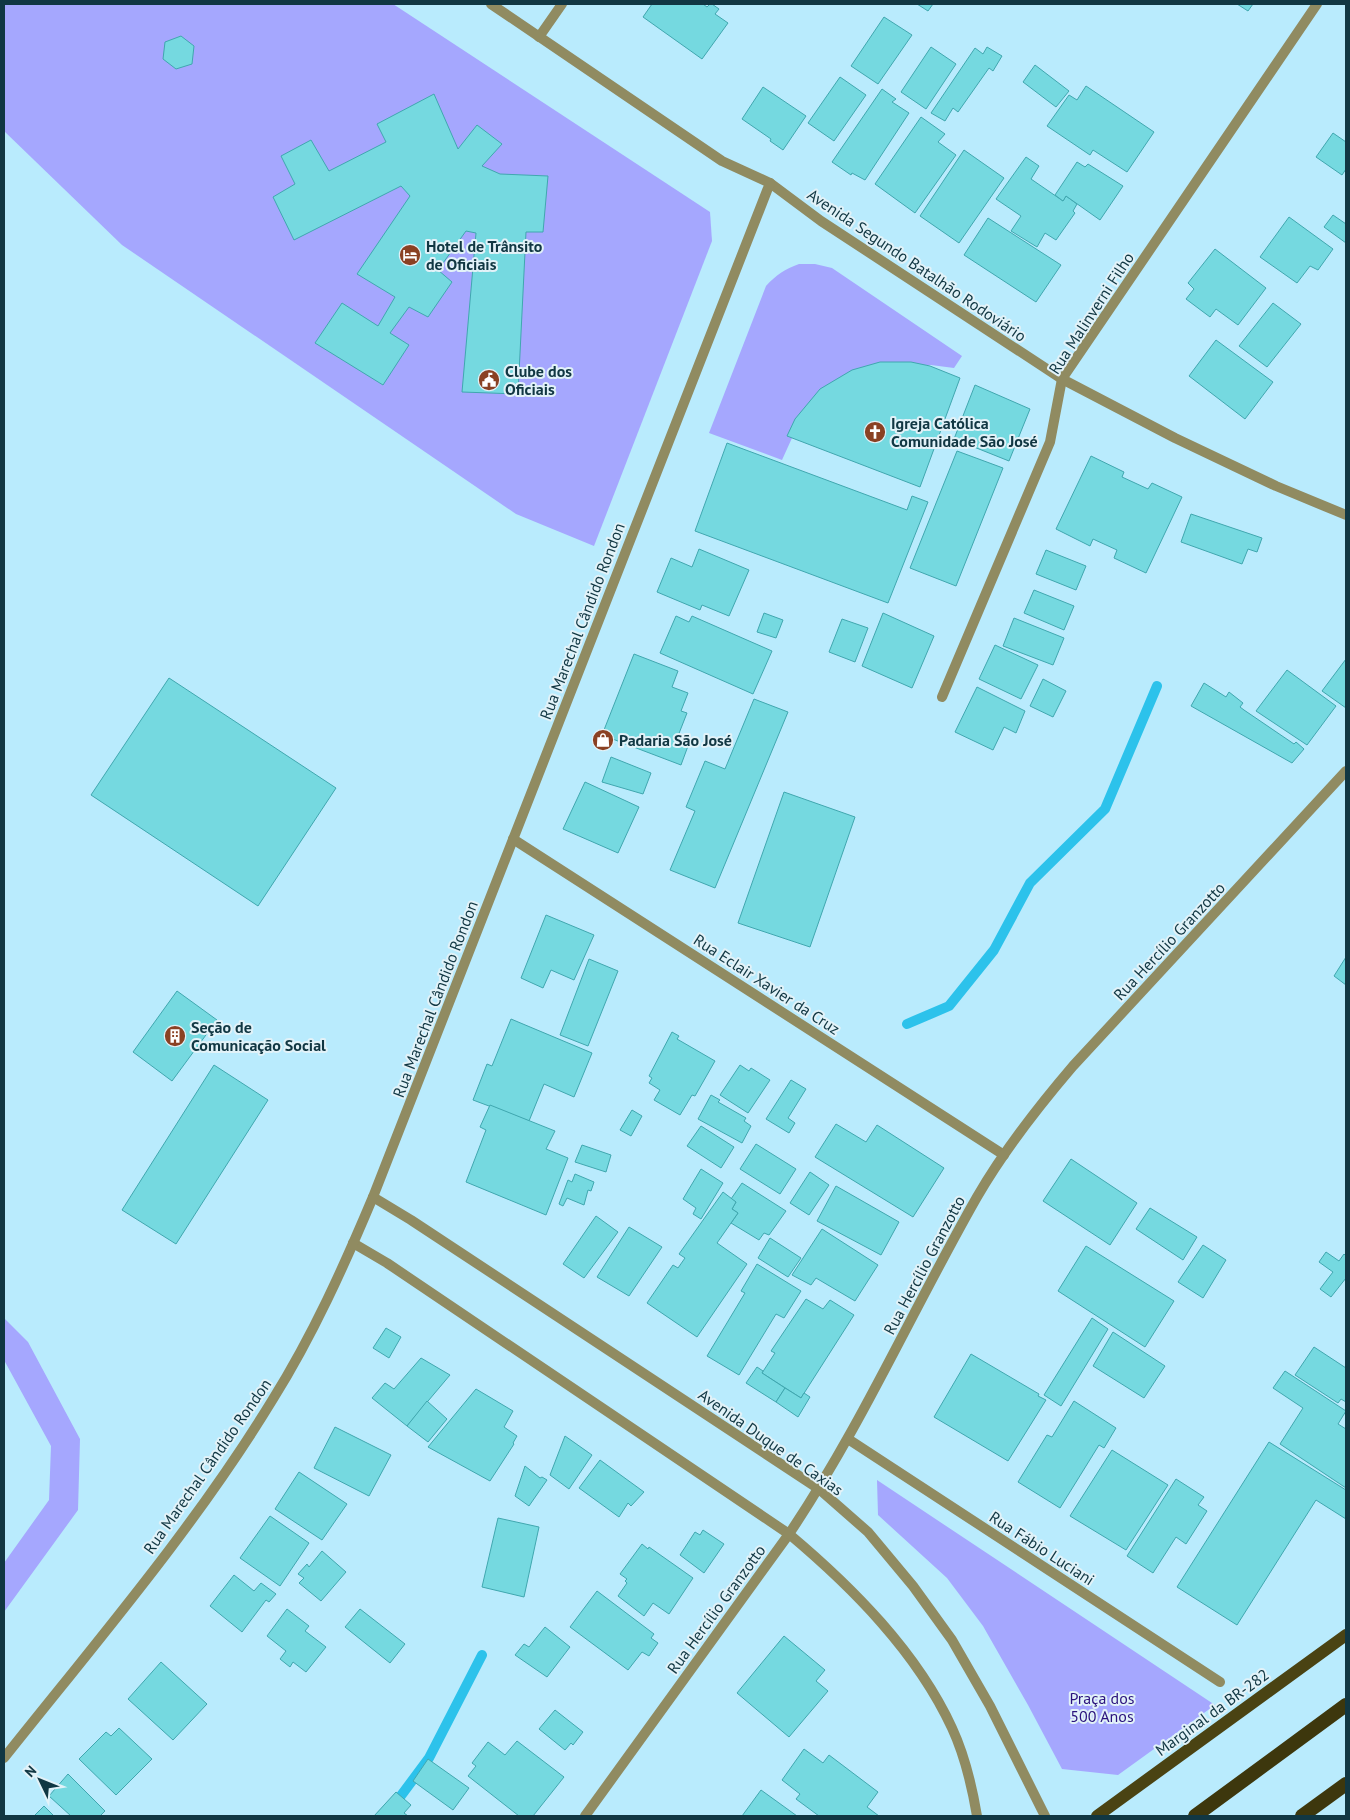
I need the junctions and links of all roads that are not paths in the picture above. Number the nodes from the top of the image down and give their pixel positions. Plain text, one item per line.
1 (490, 4) edge
2 (562, 4) edge
3 (1316, 4) edge
4 (539, 37) junction
5 (770, 183) junction
6 (1062, 379) junction
7 (1346, 515) edge
8 (942, 697) dead end
9 (1346, 771) edge
10 (513, 839) junction
11 (1004, 1155) junction
12 (373, 1196) junction
13 (353, 1243) junction
14 (848, 1439) junction
15 (819, 1490) junction
16 (789, 1534) junction
17 (1346, 1635) edge
18 (1220, 1682) dead end
19 (1346, 1705) edge
20 (4, 1758) edge
21 (1346, 1784) edge
22 (585, 1816) edge
23 (977, 1816) edge
24 (1045, 1816) edge
25 (1097, 1816) edge
26 (1195, 1816) edge
27 (1302, 1816) edge

1 - 4 street, Avenida Segundo Batalhão Rodoviário
2 - 4 street
3 - 6 street, Rua Malinverni Filho
4 - 5 street, Avenida Segundo Batalhão Rodoviário
5 - 6 street, Avenida Segundo Batalhão Rodoviário
5 - 10 street, Rua Marechal Cândido Rondon
6 - 7 street, Avenida Segundo Batalhão Rodoviário
6 - 8 street, Rua Malinverni Filho
9 - 11 street, Rua Hercílio Granzotto
10 - 11 street, Rua Eclair Xavier da Cruz
10 - 12 street, Rua Marechal Cândido Rondon
11 - 14 street, Rua Hercílio Granzotto
12 - 13 street, Rua Marechal Cândido Rondon
12 - 15 street, Avenida Duque de Caxias
13 - 16 street
13 - 20 street, Rua Marechal Cândido Rondon
14 - 15 street, Rua Hercílio Granzotto
14 - 18 street, Rua Fábio Luciani
15 - 16 street, Rua Hercílio Granzotto
15 - 24 street, Avenida Duque de Caxias
16 - 22 street, Rua Hercílio Granzotto
16 - 23 street
17 - 25 main road, Marginal da BR-282
19 - 26 highway
21 - 27 highway

